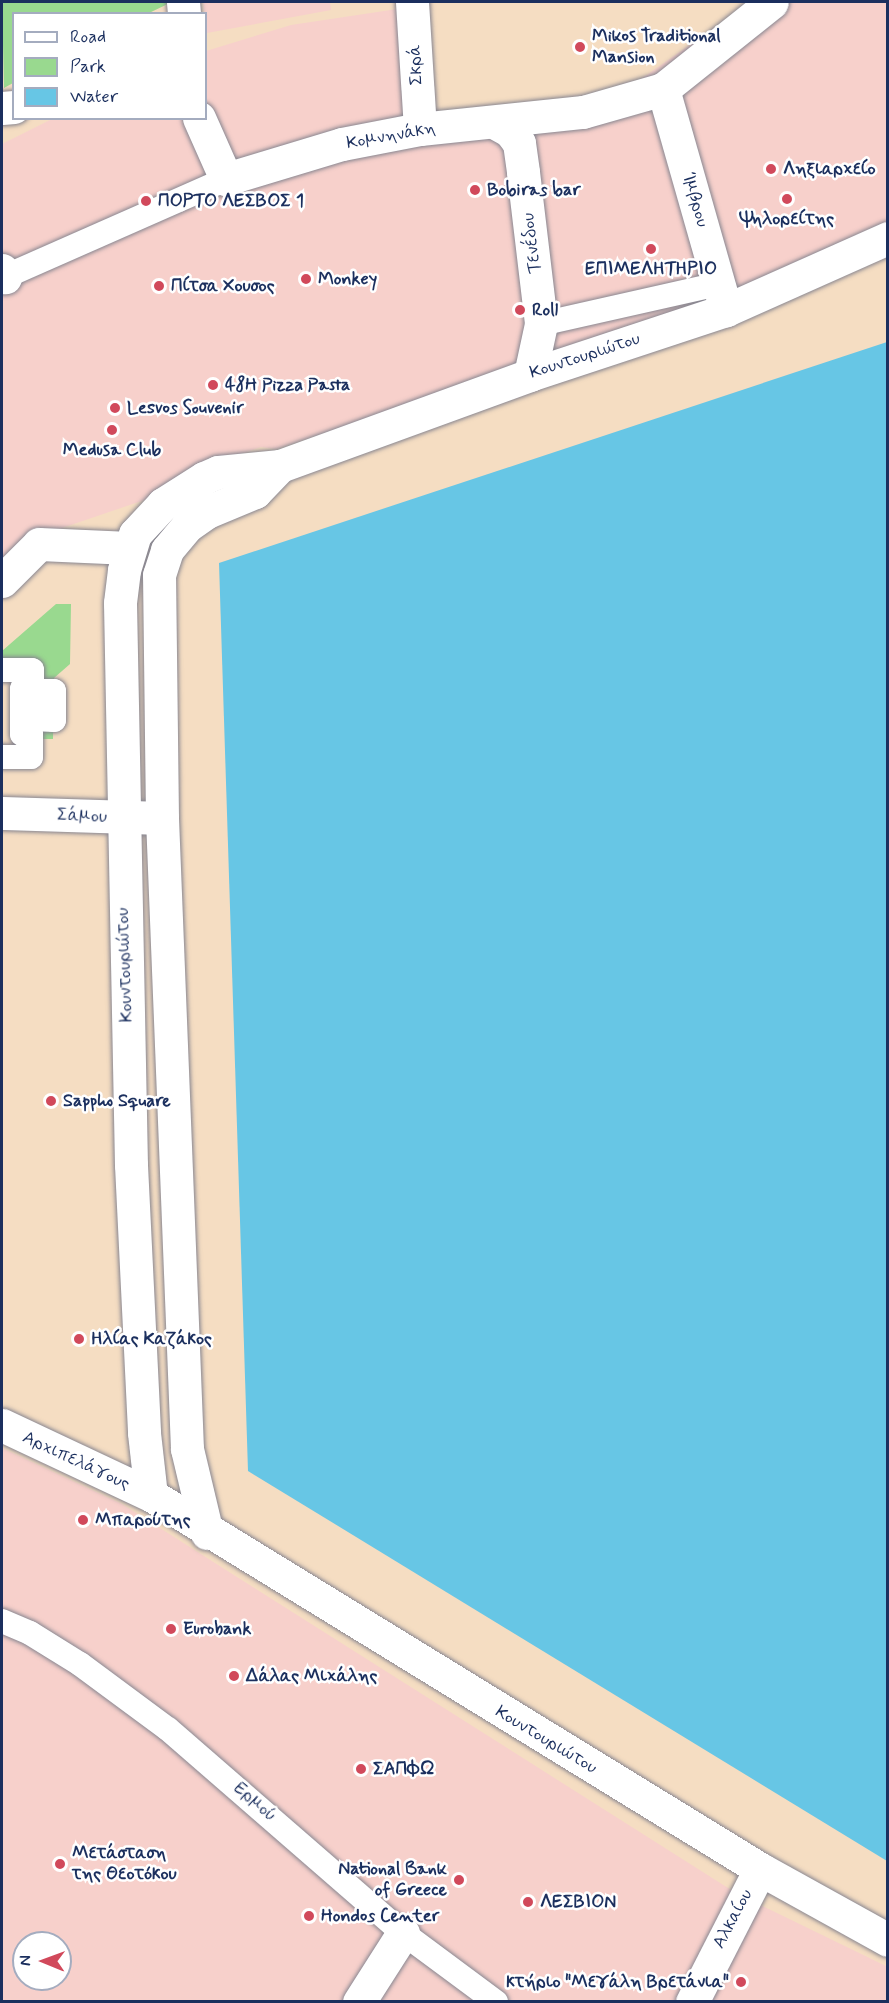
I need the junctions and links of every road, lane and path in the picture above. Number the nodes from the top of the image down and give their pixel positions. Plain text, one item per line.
1 (412, 2) edge
2 (772, 2) edge
3 (663, 89) junction
4 (201, 120) edge
5 (494, 122) junction
6 (420, 129) junction
7 (226, 179) junction
8 (888, 238) edge
9 (3, 275) edge
10 (722, 297) junction
11 (541, 324) junction
12 (530, 375) junction
13 (279, 466) junction
14 (130, 548) junction
15 (2, 581) edge
16 (2, 670) edge
17 (2, 757) edge
18 (2, 813) edge
19 (162, 818) junction
20 (122, 819) junction
21 (2, 1425) edge
22 (151, 1495) junction
23 (207, 1533) junction
24 (2, 1621) edge
25 (760, 1869) junction
26 (403, 1932) junction
27 (888, 1940) edge
28 (359, 2001) edge
29 (496, 2001) edge
30 (692, 2001) edge

1 - 6 main road, Σκρά
2 - 3 main road, Κομνηνάκη
3 - 5 main road, Κομνηνάκη
3 - 10 main road, Ίμβρου
4 - 7 main road
5 - 6 main road, Κομνηνάκη
5 - 11 main road, Τενέδου
6 - 7 main road, Κομνηνάκη
7 - 9 street, Κομνηνάκη
8 - 10 main road, Κουντουριώτου
10 - 11 street
10 - 12 main road, Κουντουριώτου
11 - 12 main road, Τενέδου
12 - 13 main road, Κουντουριώτου
13 - 14 main road, Κουντουριώτου
13 - 19 main road, Κουντουριώτου
14 - 15 main road
14 - 20 main road, Κουντουριώτου
16 - 17 street
18 - 20 main road, Σάμου
19 - 20 main road, Σάμου
19 - 23 main road, Κουντουριώτου
20 - 22 main road, Κουντουριώτου
21 - 22 main road, Αρχιπελάγους
22 - 23 main road, Κουντουριώτου
23 - 25 main road, Κουντουριώτου
24 - 26 street, Ερμού
25 - 27 main road, Κουντουριώτου
25 - 30 main road, Αλκαίου
26 - 28 main road
26 - 29 street, Ερμού

